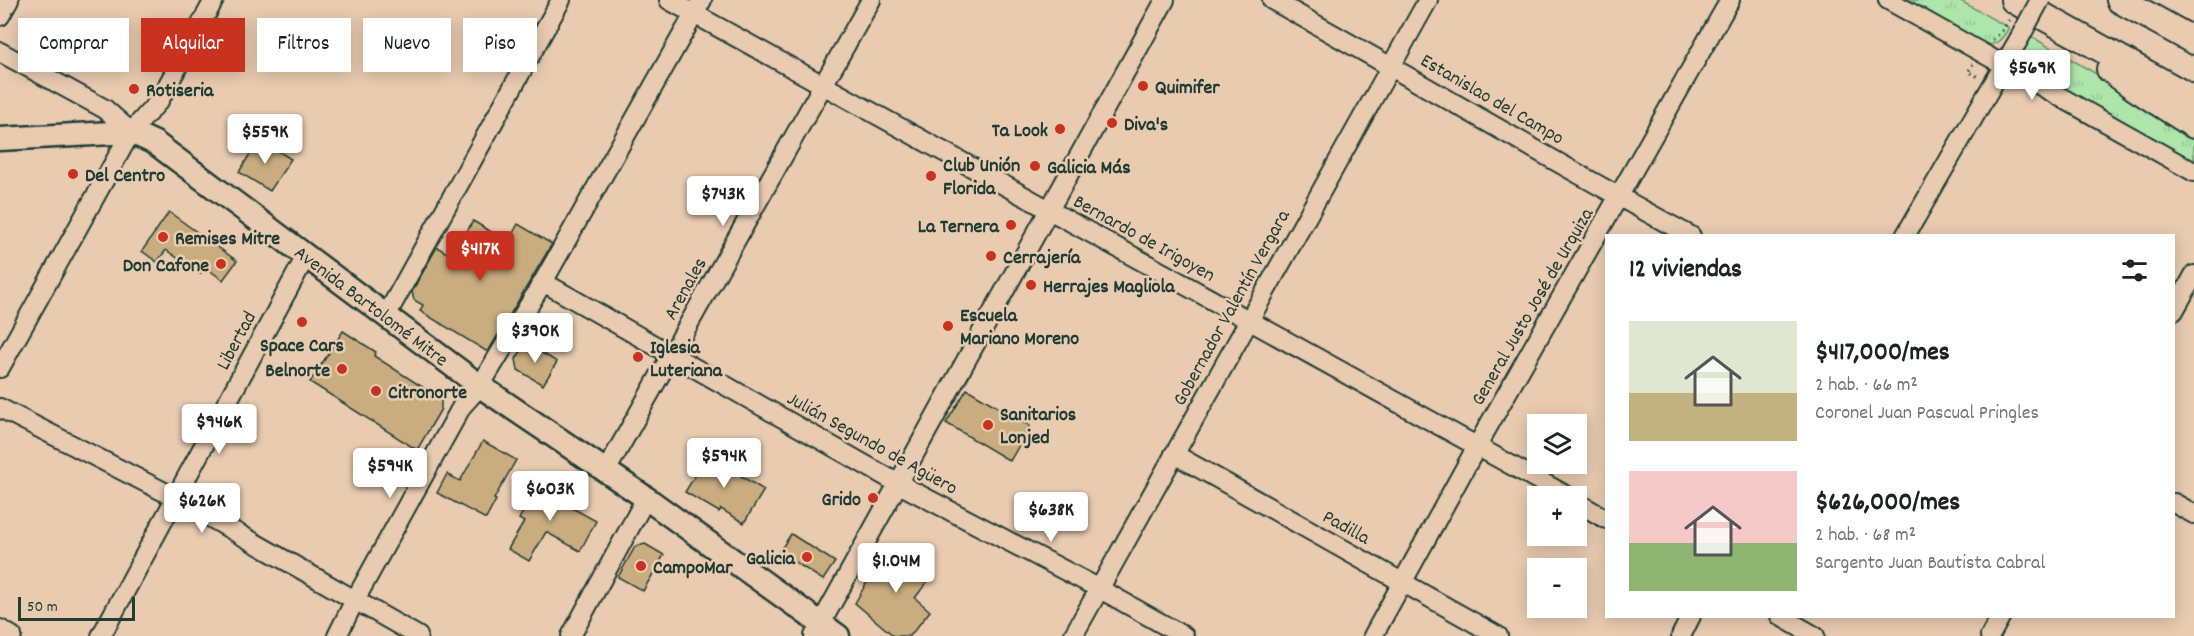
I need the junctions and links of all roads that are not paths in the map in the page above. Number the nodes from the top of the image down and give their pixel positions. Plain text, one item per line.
1 (9, 0) edge
2 (214, 0) edge
3 (561, 0) edge
4 (669, 0) edge
5 (871, 0) edge
6 (1165, 0) edge
7 (1272, 0) edge
8 (1428, 0) edge
9 (1730, 0) edge
10 (1888, 0) edge
11 (2121, 0) edge
12 (2030, 4) edge
13 (698, 7) edge
14 (0, 16) edge
15 (2194, 41) edge
16 (0, 52) edge
17 (2005, 65) junction
18 (1391, 66) junction
19 (824, 85) junction
20 (2194, 100) edge
21 (2194, 125) edge
22 (130, 132) junction
23 (0, 139) edge
24 (2194, 172) edge
25 (1618, 197) junction
26 (1049, 211) junction
27 (1687, 234) edge
28 (1906, 234) edge
29 (306, 256) junction
30 (2194, 275) edge
31 (543, 282) junction
32 (2175, 309) edge
33 (386, 316) junction
34 (1248, 320) junction
35 (671, 356) junction
36 (0, 368) edge
37 (480, 386) junction
38 (0, 408) edge
39 (1477, 446) junction
40 (1174, 454) junction
41 (606, 471) junction
42 (899, 484) junction
43 (1549, 486) edge
44 (176, 498) junction
45 (646, 498) junction
46 (2175, 504) edge
47 (1587, 508) edge
48 (2194, 514) edge
49 (1605, 518) edge
50 (1403, 583) junction
51 (1100, 588) junction
52 (355, 600) junction
53 (1690, 618) edge
54 (1784, 618) edge
55 (2000, 618) edge
56 (0, 629) edge
57 (825, 632) edge
58 (12, 636) edge
59 (101, 636) edge
60 (338, 636) edge
61 (418, 636) edge
62 (571, 636) edge
63 (1073, 636) edge
64 (1184, 636) edge
65 (1373, 636) edge
66 (1498, 636) edge
67 (1681, 636) edge
68 (1815, 636) edge
69 (1990, 636) edge

1 - 14 street
2 - 22 street
3 - 33 street
4 - 13 street, Bernardo de Irigoyen
5 - 19 street, Arenales
6 - 26 street
7 - 18 street, Estanislao del Campo
8 - 18 street, Gobernador Valentín Vergara
9 - 25 street, General Justo José de Urquiza
10 - 17 street
11 - 15 highway
12 - 17 street, bridge
12 - 20 highway
12 - 21 highway
13 - 19 street, Bernardo de Irigoyen
13 - 31 street
16 - 22 street
17 - 24 street
17 - 28 street
18 - 25 street, Estanislao del Campo
18 - 34 street, Gobernador Valentín Vergara
19 - 26 street, Bernardo de Irigoyen
19 - 35 street, Arenales
22 - 23 main road, Avenida Bartolomé Mitre
22 - 29 main road, Avenida Bartolomé Mitre
22 - 36 street
25 - 27 street, Estanislao del Campo
25 - 39 street, General Justo José de Urquiza
26 - 34 street, Bernardo de Irigoyen
26 - 42 street
29 - 33 main road, Avenida Bartolomé Mitre
29 - 44 street, Libertad
30 - 32 street
31 - 35 street, Julián Segundo de Agüero
31 - 37 street
33 - 37 main road, Avenida Bartolomé Mitre
34 - 39 street, Bernardo de Irigoyen
34 - 40 street, Gobernador Valentín Vergara
35 - 41 street, Arenales
35 - 42 street, Julián Segundo de Agüero
37 - 41 main road, Avenida Bartolomé Mitre
37 - 52 street
38 - 44 street
39 - 43 street, Bernardo de Irigoyen
39 - 50 street, General Justo José de Urquiza
40 - 50 street, Padilla
40 - 51 street, Gobernador Valentín Vergara
41 - 45 main road, Avenida Bartolomé Mitre
42 - 51 street, Julián Segundo de Agüero
42 - 57 street
44 - 52 street
44 - 59 street, Libertad
45 - 57 main road, Avenida Bartolomé Mitre
45 - 62 street
46 - 48 street
47 - 49 street
50 - 65 street, General Justo José de Urquiza
50 - 66 street, Padilla
51 - 63 street, Gobernador Valentín Vergara
51 - 64 street, Julián Segundo de Agüero
52 - 60 street
52 - 61 street
53 - 67 street
54 - 68 street
55 - 69 street
56 - 58 street

